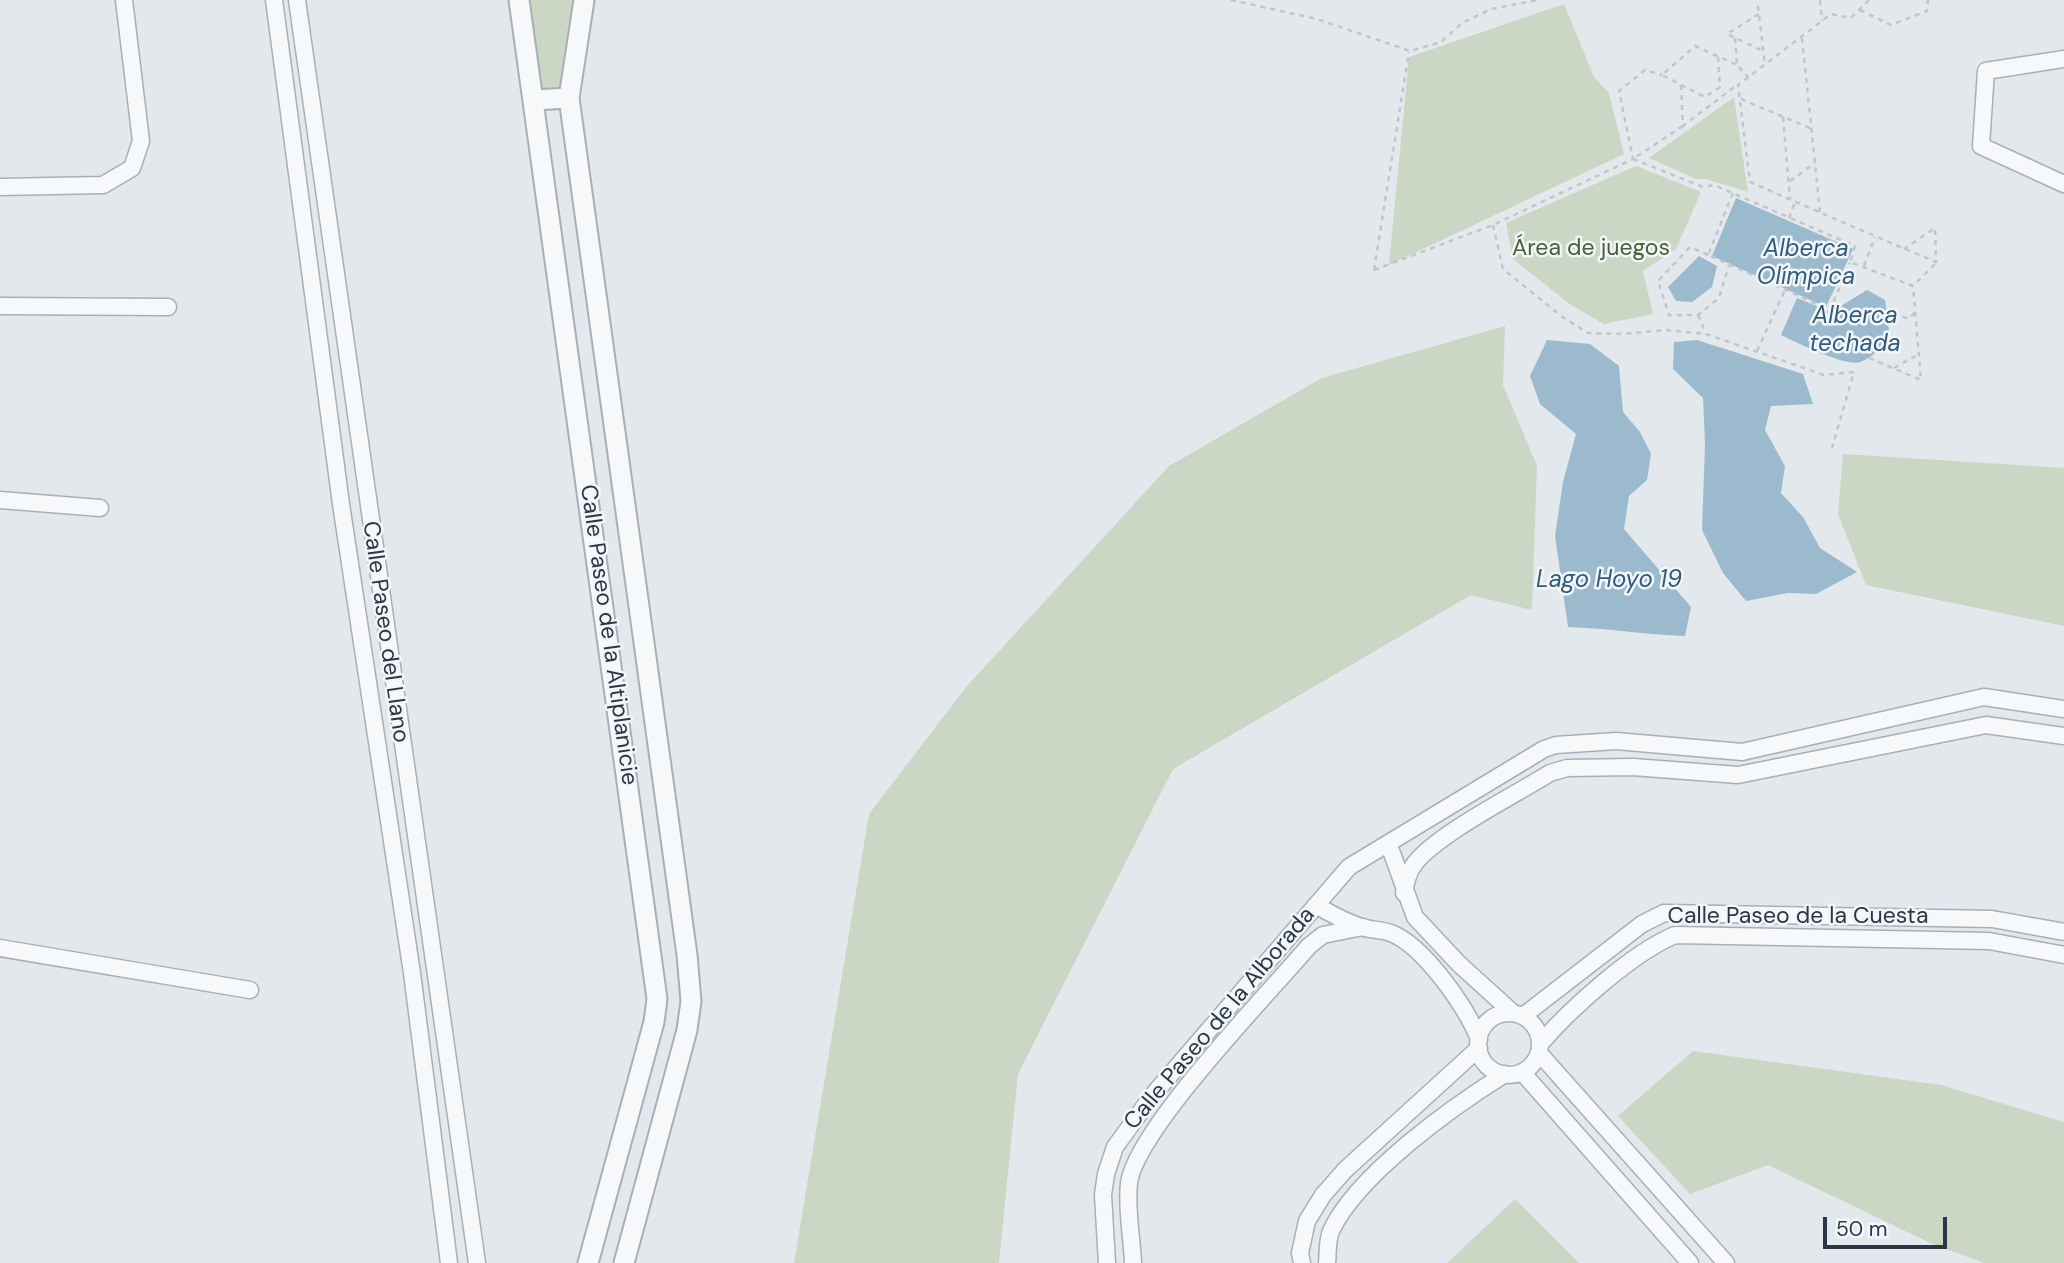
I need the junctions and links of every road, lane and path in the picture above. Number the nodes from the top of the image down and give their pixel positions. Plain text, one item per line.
1 (124, 0) edge
2 (274, 0) edge
3 (297, 0) edge
4 (519, 0) edge
5 (584, 0) edge
6 (1231, 0) edge
7 (1538, 0) edge
8 (1820, 0) edge
9 (1869, 0) edge
10 (1928, 0) edge
11 (1758, 6) dead end
12 (1859, 10) junction
13 (1759, 15) junction
14 (1822, 22) junction
15 (1735, 38) junction
16 (1802, 38) junction
17 (1409, 51) junction
18 (1763, 51) junction
19 (1718, 57) junction
20 (2064, 59) edge
21 (1737, 65) junction
22 (1765, 65) junction
23 (1662, 75) junction
24 (1748, 78) junction
25 (1681, 85) junction
26 (1738, 85) junction
27 (1705, 97) junction
28 (569, 98) junction
29 (1740, 98) junction
30 (534, 100) junction
31 (1710, 106) junction
32 (1783, 117) junction
33 (1683, 126) junction
34 (1812, 129) junction
35 (1633, 159) junction
36 (1815, 163) junction
37 (1789, 182) junction
38 (2064, 184) edge
39 (0, 187) edge
40 (1733, 193) junction
41 (1790, 199) junction
42 (1796, 202) junction
43 (1820, 212) junction
44 (1788, 218) junction
45 (1493, 225) junction
46 (1876, 236) junction
47 (1904, 248) junction
48 (1707, 255) junction
49 (1850, 262) junction
50 (1936, 262) junction
51 (1729, 265) junction
52 (1864, 266) junction
53 (1913, 286) junction
54 (1785, 290) junction
55 (0, 306) edge
56 (168, 307) dead end
57 (1915, 312) junction
58 (1698, 315) junction
59 (1894, 316) dead end
60 (1706, 334) junction
61 (1757, 352) junction
62 (1919, 354) junction
63 (1869, 358) dead end
64 (1893, 368) junction
65 (1832, 447) dead end
66 (366, 499) junction
67 (0, 500) edge
68 (341, 504) junction
69 (100, 508) dead end
70 (630, 552) junction
71 (597, 555) junction
72 (2018, 702) junction
73 (2064, 709) edge
74 (2015, 729) junction
75 (2064, 736) edge
76 (1658, 745) junction
77 (1656, 769) junction
78 (1389, 845) junction
79 (1404, 893) junction
80 (1316, 905) junction
81 (1411, 911) junction
82 (1942, 918) junction
83 (1363, 927) junction
84 (2064, 932) edge
85 (1391, 933) junction
86 (1942, 940) junction
87 (0, 948) edge
88 (687, 955) junction
89 (2064, 955) edge
90 (653, 958) junction
91 (435, 970) junction
92 (412, 973) junction
93 (250, 990) dead end
94 (1518, 1015) junction
95 (1479, 1044) junction
96 (1539, 1049) junction
97 (1522, 1072) junction
98 (1505, 1074) junction
99 (1104, 1205) junction
100 (1130, 1205) junction
101 (449, 1263) edge
102 (477, 1263) edge
103 (588, 1263) edge
104 (624, 1263) edge
105 (1107, 1263) edge
106 (1133, 1263) edge
107 (1302, 1263) edge
108 (1327, 1263) edge
109 (1690, 1263) edge
110 (1726, 1263) edge

1 - 39 street
2 - 68 street, Calle Paseo del Llano
3 - 66 street, Calle Paseo del Llano
4 - 30 street, Calle Paseo de la Altiplanicie
5 - 28 street, Calle Paseo de la Altiplanicie
6 - 17 path
7 - 17 path
8 - 14 path
9 - 12 path
10 - 12 path
11 - 13 path
12 - 14 path
13 - 15 path
13 - 18 path
14 - 16 path
15 - 18 path
15 - 21 path
16 - 22 path
16 - 34 path
17 - 45 path
18 - 22 path
19 - 21 path
19 - 23 path
19 - 27 path
20 - 38 street
21 - 24 path
22 - 24 path
23 - 25 path
23 - 35 path
24 - 26 path
25 - 27 path
25 - 33 path
26 - 29 path
26 - 31 path
27 - 31 path
28 - 30 street
28 - 70 street, Calle Paseo de la Altiplanicie
29 - 32 path
29 - 41 path
30 - 71 street, Calle Paseo de la Altiplanicie
31 - 33 path
32 - 34 path
32 - 37 path
33 - 35 path
34 - 36 path
35 - 40 path
35 - 45 path
36 - 37 path
36 - 43 path
37 - 41 path
40 - 44 path
40 - 48 path
41 - 42 path
42 - 43 path
42 - 44 path
43 - 46 path
44 - 49 path
45 - 60 path
46 - 47 path
46 - 52 path
47 - 50 path
47 - 50 path
48 - 51 path
48 - 58 path
49 - 52 path
49 - 54 path
50 - 53 path
51 - 54 path
51 - 58 path
52 - 53 path
53 - 57 path
54 - 61 path
55 - 56 street
57 - 59 path
57 - 62 path
58 - 60 path
60 - 61 path
61 - 65 path
62 - 64 path
62 - 64 path
63 - 64 path
66 - 68 street
66 - 91 street, Calle Paseo del Llano
67 - 69 street
68 - 92 street, Calle Paseo del Llano
70 - 71 street
70 - 88 street, Calle Paseo de la Altiplanicie
71 - 90 street, Calle Paseo de la Altiplanicie
72 - 73 street
72 - 74 street
72 - 76 street
74 - 75 street
74 - 77 street
76 - 77 street
76 - 78 street
77 - 79 street
78 - 79 street
78 - 80 street, Calle Paseo de la Alborada
79 - 81 street
80 - 83 street
80 - 99 street, Calle Paseo de la Alborada
81 - 85 street
81 - 94 street
82 - 84 street, Calle Paseo de la Cuesta
82 - 86 street
82 - 94 street, Calle Paseo de la Cuesta
83 - 85 street
83 - 100 street, Calle Paseo de la Alborada
85 - 95 street
86 - 89 street, Calle Paseo de la Cuesta
86 - 96 street, Calle Paseo de la Cuesta
87 - 93 street
88 - 90 street
88 - 104 street, Calle Paseo de la Altiplanicie
90 - 103 street, Calle Paseo de la Altiplanicie
91 - 92 street
91 - 102 street, Calle Paseo del Llano
92 - 101 street, Calle Paseo del Llano
94 - 95 street
94 - 96 street
95 - 98 street
95 - 107 street
96 - 97 street
96 - 110 street
97 - 98 street
97 - 109 street
98 - 108 street
99 - 100 street
99 - 105 street, Calle Paseo de la Alborada
100 - 106 street, Calle Paseo de la Alborada

